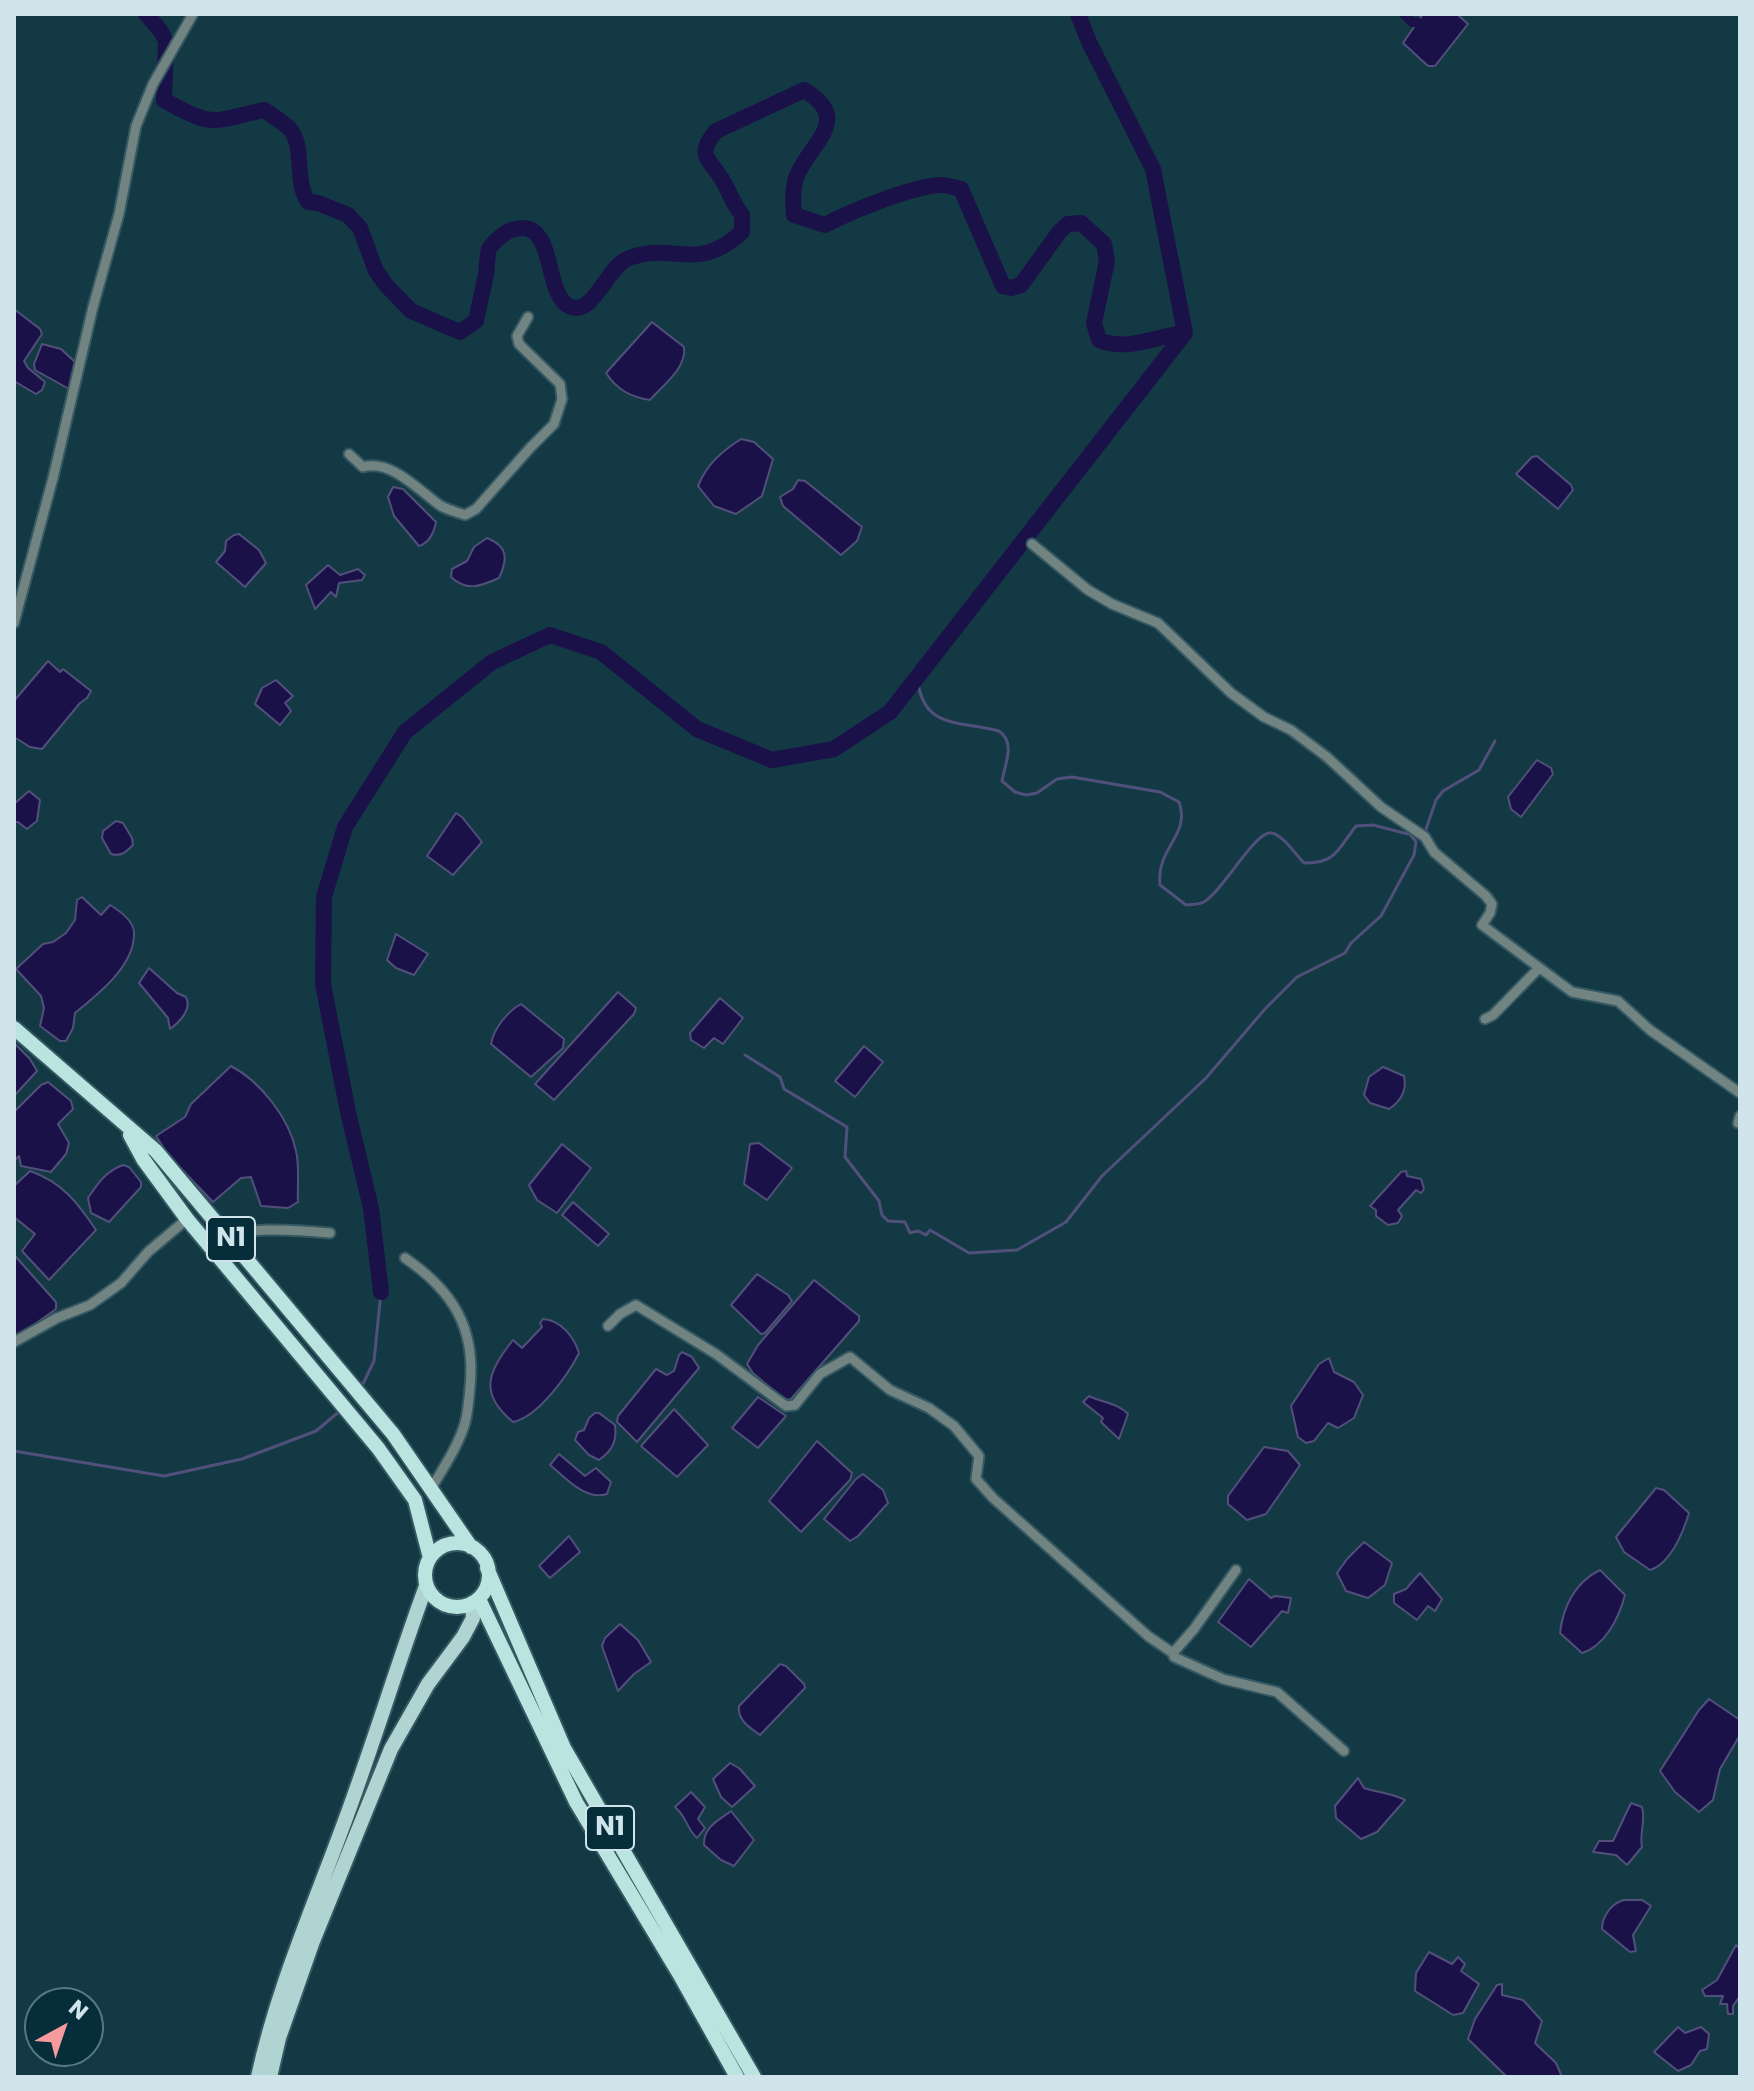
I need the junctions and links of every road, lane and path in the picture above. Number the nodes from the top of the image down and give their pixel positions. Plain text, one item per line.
1 (193, 14) edge
2 (528, 317) dead end
3 (349, 454) dead end
4 (1032, 544) dead end
5 (14, 623) edge
6 (1539, 968) junction
7 (1485, 1019) dead end
8 (14, 1028) edge
9 (1740, 1093) edge
10 (126, 1128) junction
11 (187, 1219) junction
12 (226, 1233) junction
13 (330, 1233) dead end
14 (204, 1239) junction
15 (405, 1258) dead end
16 (608, 1326) dead end
17 (14, 1342) edge
18 (431, 1489) junction
19 (471, 1547) junction
20 (430, 1558) junction
21 (487, 1568) junction
22 (1236, 1570) dead end
23 (426, 1586) junction
24 (476, 1601) junction
25 (1173, 1653) junction
26 (1344, 1751) dead end
27 (258, 2077) edge
28 (270, 2077) edge
29 (737, 2077) edge
30 (754, 2077) edge

1 - 5 street
2 - 3 street
4 - 6 street
6 - 7 street
6 - 9 street
8 - 10 highway, N1
10 - 11 highway, N1
10 - 12 highway, N1
11 - 14 highway, N1
11 - 17 street
12 - 13 street
12 - 14 street
12 - 18 highway, N1
14 - 20 highway, N1
15 - 18 street
16 - 25 street
18 - 19 highway, N1
19 - 20 highway
19 - 21 highway, N1
20 - 23 highway, N1
21 - 24 highway
21 - 30 highway, N1
22 - 25 street
23 - 24 highway
23 - 27 main road
24 - 28 main road
24 - 29 highway, N1
25 - 26 street

